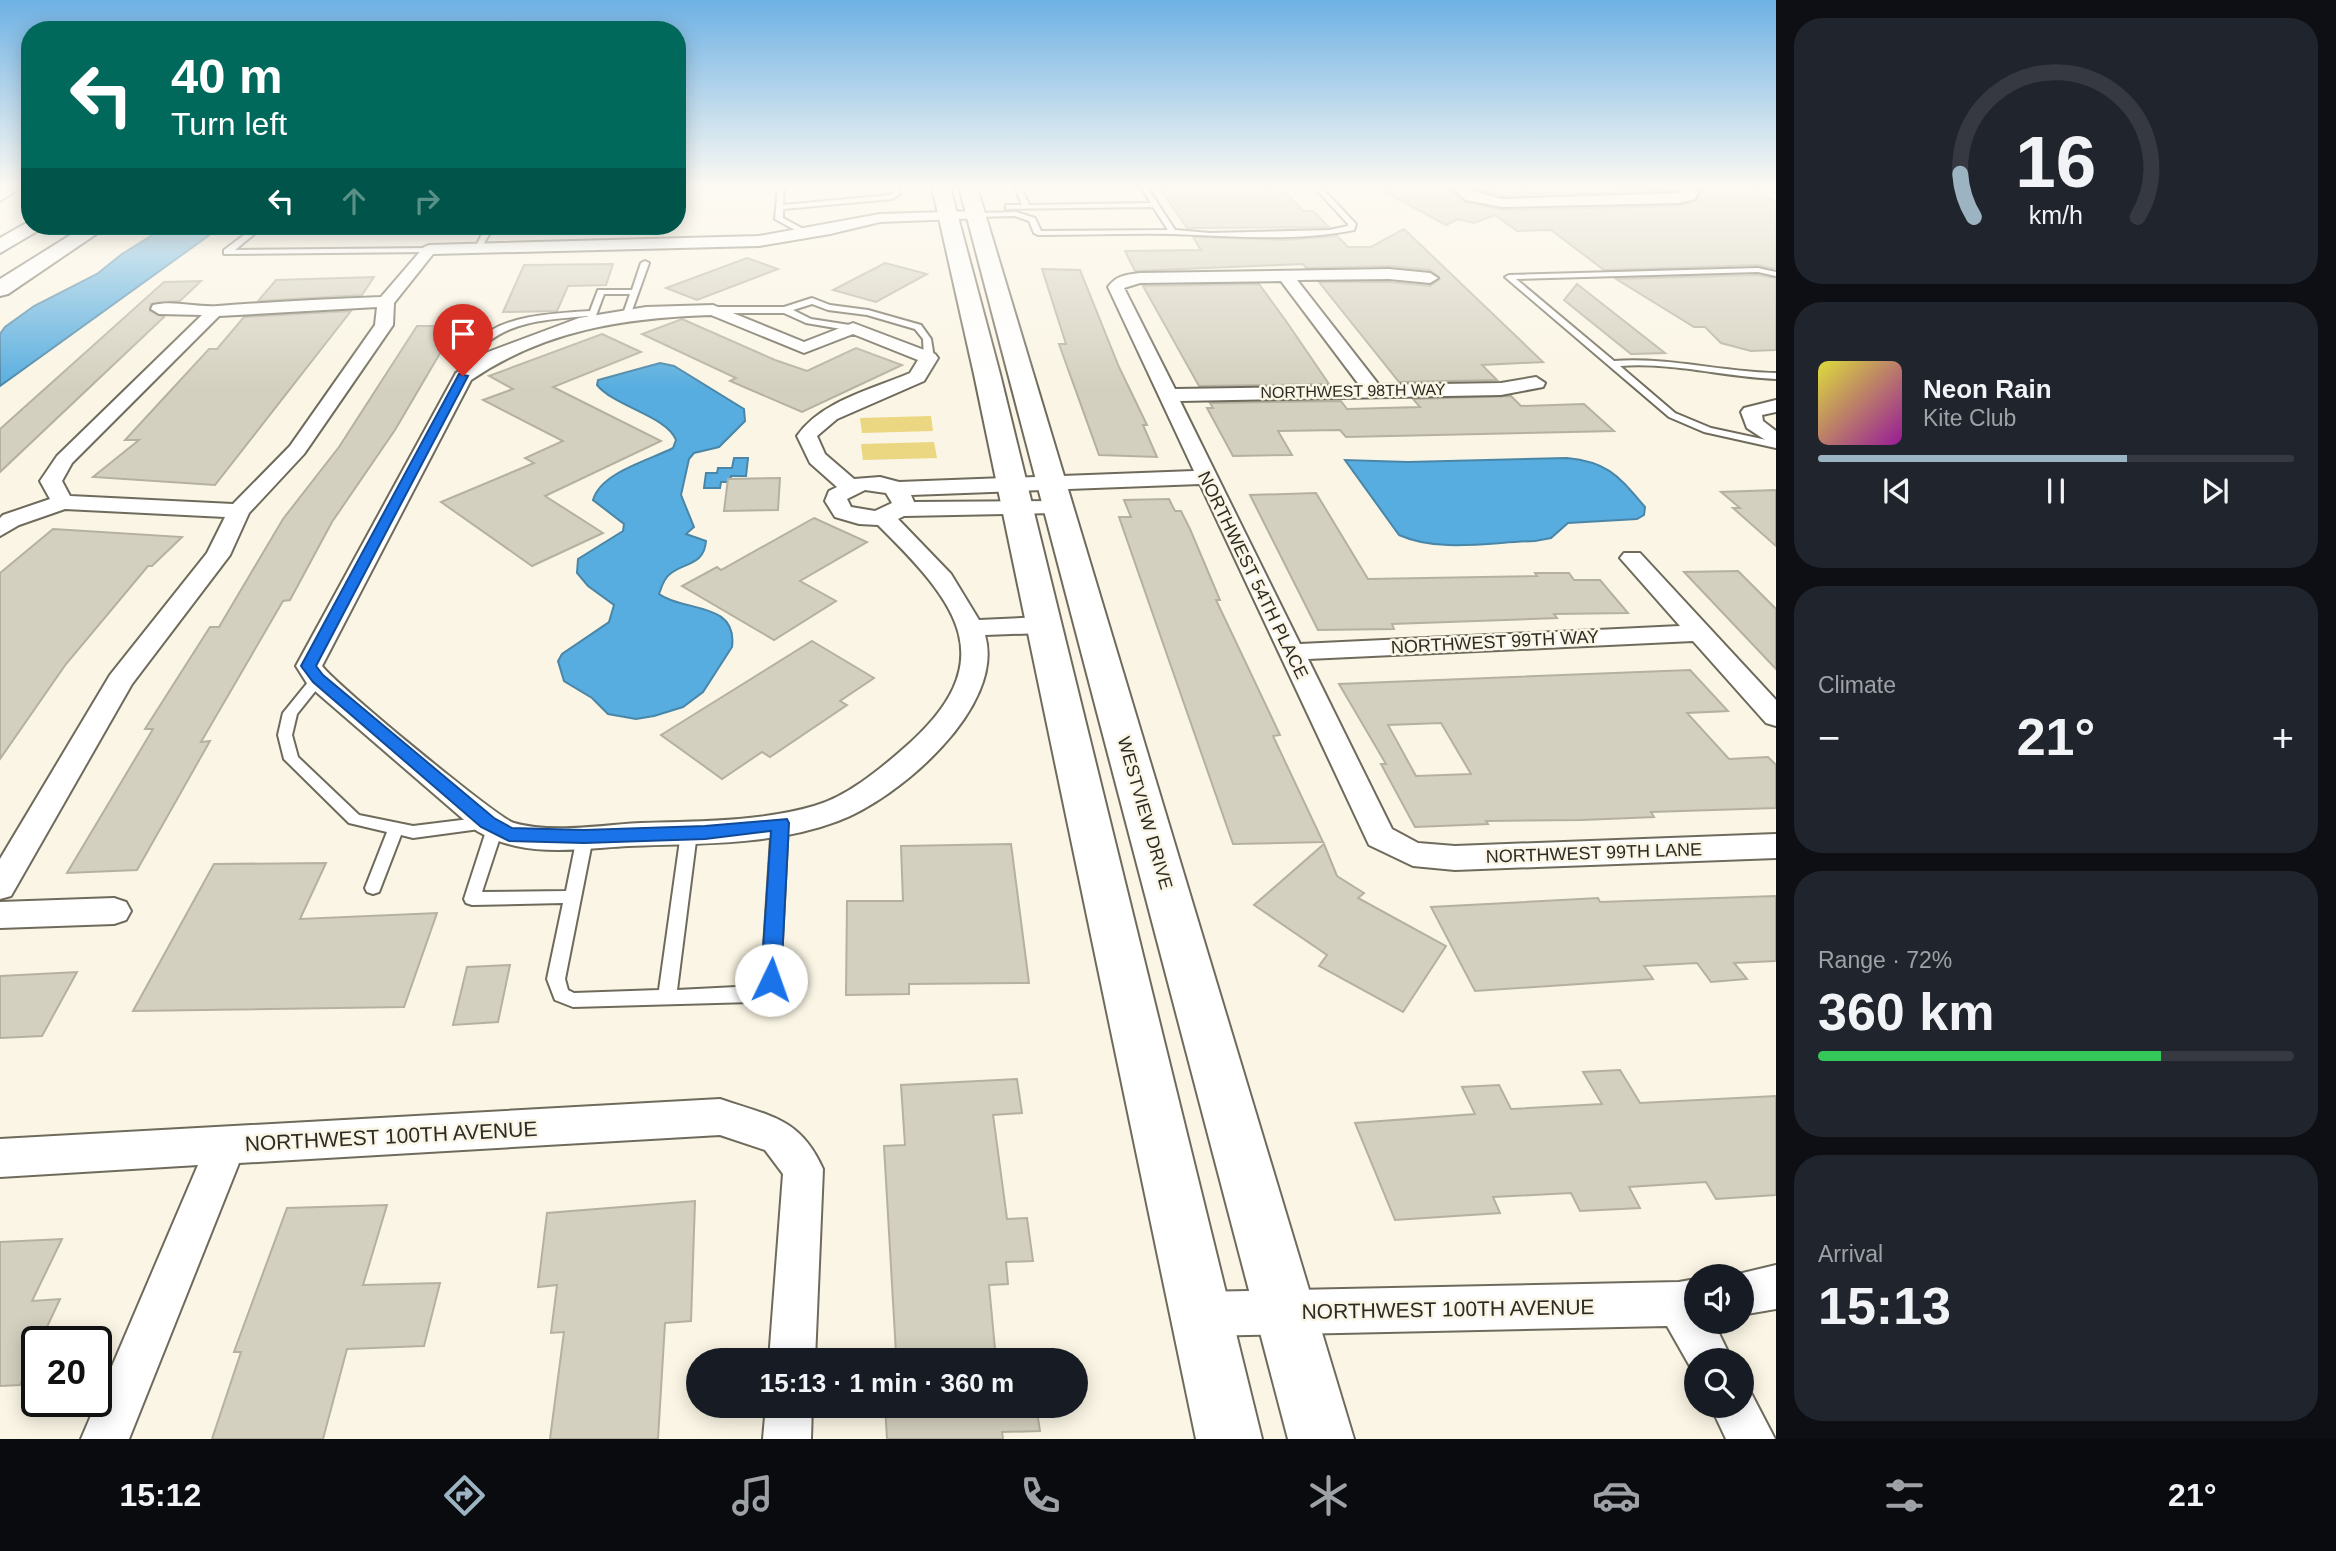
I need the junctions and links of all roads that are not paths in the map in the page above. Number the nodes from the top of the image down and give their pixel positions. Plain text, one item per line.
1 (54, 254) edge
2 (426, 254) edge
3 (959, 254) edge
4 (989, 254) edge
5 (645, 263) dead end
6 (1776, 274) edge
7 (1285, 275) junction
8 (1430, 278) dead end
9 (0, 289) edge
10 (386, 302) junction
11 (631, 303) junction
12 (159, 309) dead end
13 (713, 310) junction
14 (785, 310) junction
15 (214, 312) junction
16 (853, 328) junction
17 (929, 358) junction
18 (1612, 364) junction
19 (1776, 376) edge
20 (1536, 383) dead end
21 (1373, 390) junction
22 (1169, 395) junction
23 (1776, 406) edge
24 (1776, 443) edge
25 (1205, 477) junction
26 (850, 486) junction
27 (1056, 494) junction
28 (1013, 495) junction
29 (63, 502) junction
30 (893, 505) junction
31 (239, 511) junction
32 (0, 529) edge
33 (1632, 558) dead end
34 (1043, 625) junction
35 (972, 628) junction
36 (1699, 633) junction
37 (1291, 652) junction
38 (318, 679) junction
39 (1776, 717) edge
40 (780, 823) junction
41 (491, 826) junction
42 (397, 828) junction
43 (689, 833) junction
44 (584, 837) junction
45 (1776, 846) edge
46 (1413, 854) joint
47 (0, 887) edge
48 (373, 888) dead end
49 (572, 897) junction
50 (114, 911) dead end
51 (0, 915) edge
52 (667, 998) junction
53 (226, 1145) junction
54 (0, 1158) edge
55 (1776, 1287) edge
56 (1754, 1291) edge
57 (1684, 1302) edge
58 (1286, 1313) junction
59 (1200, 1314) junction
60 (793, 1348) edge
61 (788, 1418) edge
62 (1740, 1418) edge
63 (105, 1439) edge
64 (787, 1439) edge
65 (1229, 1439) edge
66 (1321, 1439) edge
67 (1751, 1439) edge

1 - 9 main road
2 - 10 street
3 - 28 main road
4 - 27 main road, WESTVIEW DRIVE
5 - 11 lane
6 - 18 lane
7 - 8 street
7 - 21 street
7 - 22 street, NORTHWEST 54TH PLACE
10 - 15 street
10 - 31 street
11 - 13 street
11 - 38 street
12 - 15 street
13 - 14 lane
13 - 16 street
14 - 16 lane
14 - 17 lane
15 - 29 street
16 - 17 street
17 - 26 street
18 - 19 lane
18 - 24 lane
20 - 21 street, NORTHWEST 98TH WAY
21 - 22 street, NORTHWEST 98TH WAY
22 - 25 street, NORTHWEST 54TH PLACE
23 - 24 street
25 - 27 street
25 - 37 street, NORTHWEST 54TH PLACE
26 - 30 street
26 - 30 street
27 - 28 street
27 - 58 main road, WESTVIEW DRIVE
28 - 30 street
28 - 34 main road
29 - 31 street
29 - 32 street
30 - 35 street
31 - 47 street
33 - 36 street
34 - 35 street
34 - 59 main road
35 - 40 street
36 - 37 street, NORTHWEST 99TH WAY
36 - 39 street
37 - 46 street, NORTHWEST 54TH PLACE
38 - 41 street
38 - 42 lane
40 - 43 street
40 - 52 lane
41 - 42 lane
41 - 44 street
41 - 49 lane
42 - 48 lane
43 - 44 street
43 - 52 lane
44 - 49 lane
45 - 46 street, NORTHWEST 99TH LANE
49 - 52 lane
50 - 51 street
53 - 54 street, NORTHWEST 100TH AVENUE
53 - 60 street, NORTHWEST 100TH AVENUE
53 - 63 street
55 - 56 street
57 - 58 street, NORTHWEST 100TH AVENUE
58 - 59 street, NORTHWEST 100TH AVENUE
58 - 66 main road, WESTVIEW DRIVE
59 - 65 main road
61 - 64 street
62 - 67 street

